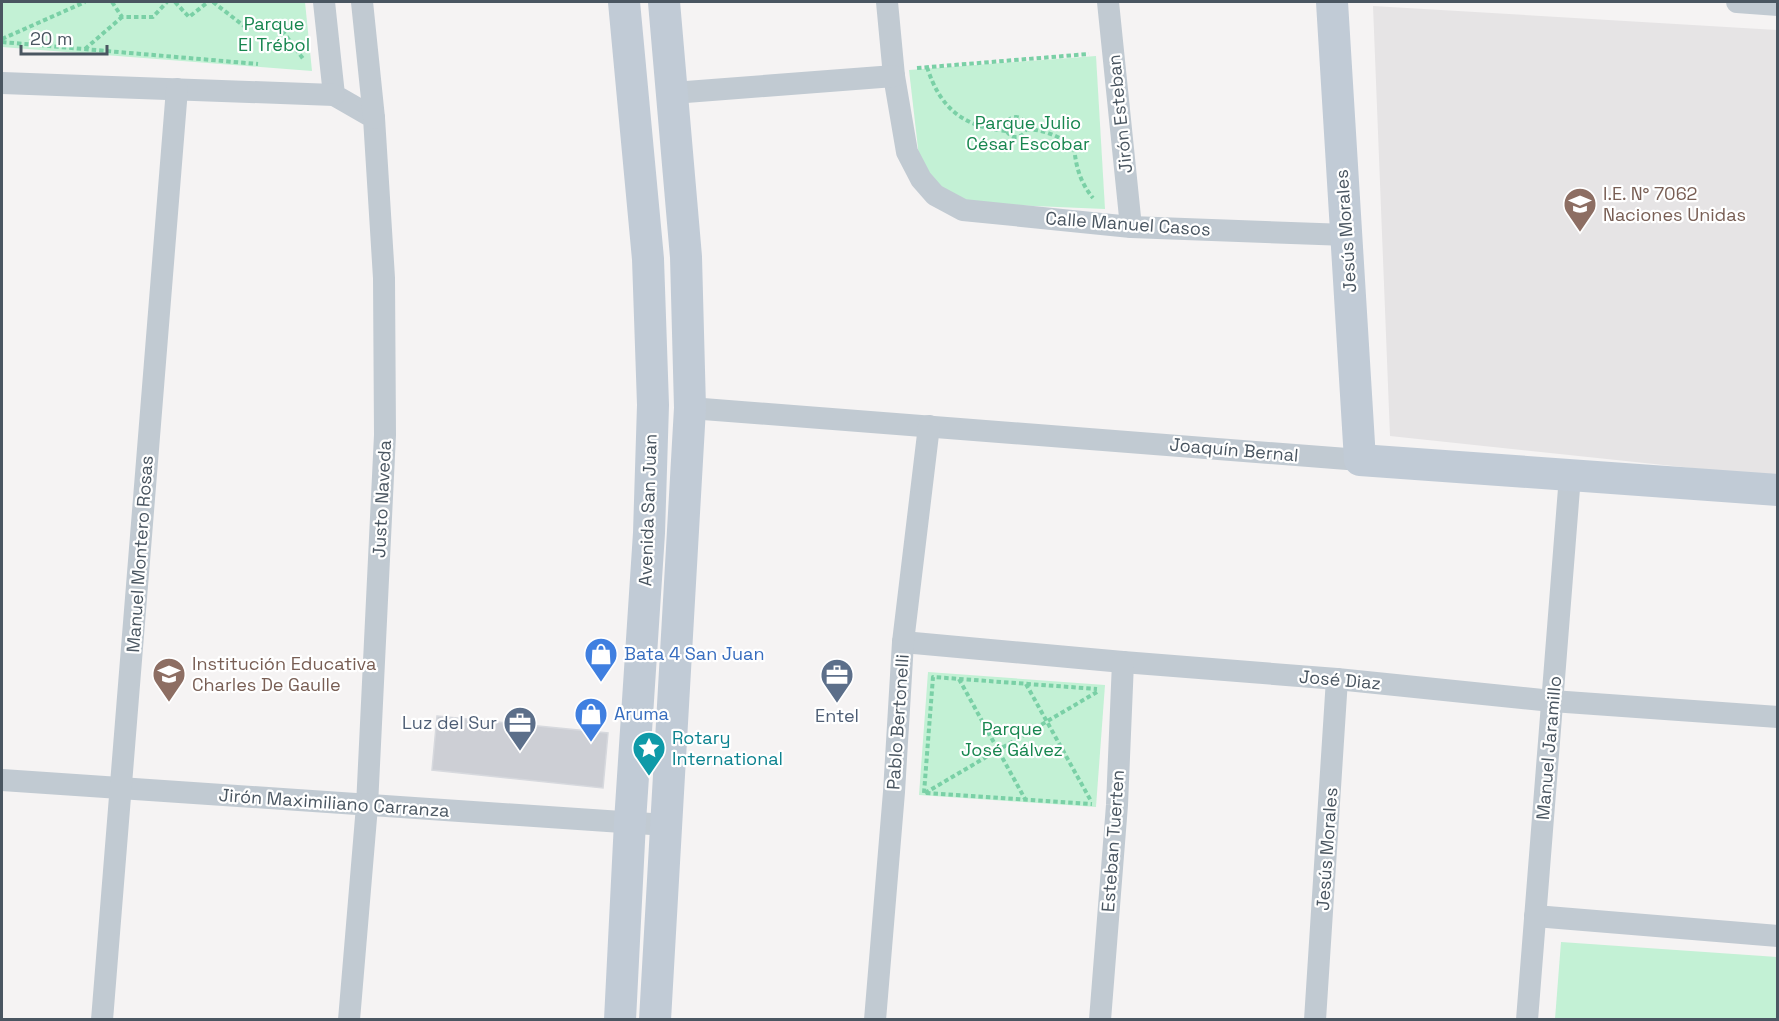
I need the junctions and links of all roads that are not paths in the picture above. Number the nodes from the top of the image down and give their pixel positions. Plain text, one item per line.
1 (324, 2) edge
2 (362, 2) edge
3 (624, 2) edge
4 (664, 2) edge
5 (887, 2) edge
6 (1108, 2) edge
7 (1332, 2) edge
8 (1737, 2) edge
9 (1778, 5) edge
10 (894, 73) junction
11 (2, 83) edge
12 (177, 89) junction
13 (673, 93) junction
14 (334, 95) junction
15 (374, 118) junction
16 (1131, 227) junction
17 (1347, 235) junction
18 (690, 408) junction
19 (929, 426) junction
20 (1360, 460) junction
21 (1570, 476) junction
22 (1778, 490) edge
23 (903, 642) junction
24 (1123, 662) junction
25 (1337, 679) junction
26 (1552, 701) junction
27 (1778, 717) edge
28 (2, 780) edge
29 (122, 788) junction
30 (367, 806) junction
31 (630, 822) junction
32 (666, 825) junction
33 (1535, 916) junction
34 (1778, 936) edge
35 (102, 1020) edge
36 (349, 1020) edge
37 (620, 1020) edge
38 (655, 1020) edge
39 (874, 1020) edge
40 (1100, 1020) edge
41 (1316, 1020) edge
42 (1527, 1020) edge

1 - 14 street
2 - 15 street, Justo Naveda
3 - 31 main road, Avenida San Juan
4 - 13 main road, Avenida San Juan
5 - 10 street, Calle Manuel Casos
6 - 16 street, Jirón Esteban
7 - 17 main road, Jesús Morales
8 - 9 street
10 - 13 street
10 - 16 street, Calle Manuel Casos
11 - 12 street
12 - 14 street
12 - 29 street, Manuel Montero Rosas
13 - 18 main road, Avenida San Juan
14 - 15 street
15 - 30 street, Justo Naveda
16 - 17 street, Calle Manuel Casos
17 - 20 main road, Jesús Morales
18 - 19 street, Joaquín Bernal
18 - 32 main road, Avenida San Juan
19 - 20 street, Joaquín Bernal
19 - 23 street, Pablo Bertonelli
20 - 21 main road, Joaquín Bernal
21 - 22 main road, Joaquín Bernal
21 - 26 street, Manuel Jaramillo
23 - 24 street, José Diaz
23 - 39 street, Pablo Bertonelli
24 - 25 street, José Diaz
24 - 40 street, Esteban Tuerten
25 - 26 street, José Diaz
25 - 41 street, Jesús Morales
26 - 27 street, José Diaz
26 - 33 street, Manuel Jaramillo
28 - 29 street, Jirón Maximiliano Carranza
29 - 30 street, Jirón Maximiliano Carranza
29 - 35 street, Manuel Montero Rosas
30 - 31 street, Jirón Maximiliano Carranza
30 - 36 street, Justo Naveda
31 - 32 street, Jirón Maximiliano Carranza
31 - 37 main road, Avenida San Juan
32 - 38 main road, Avenida San Juan
33 - 34 street
33 - 42 street, Manuel Jaramillo

